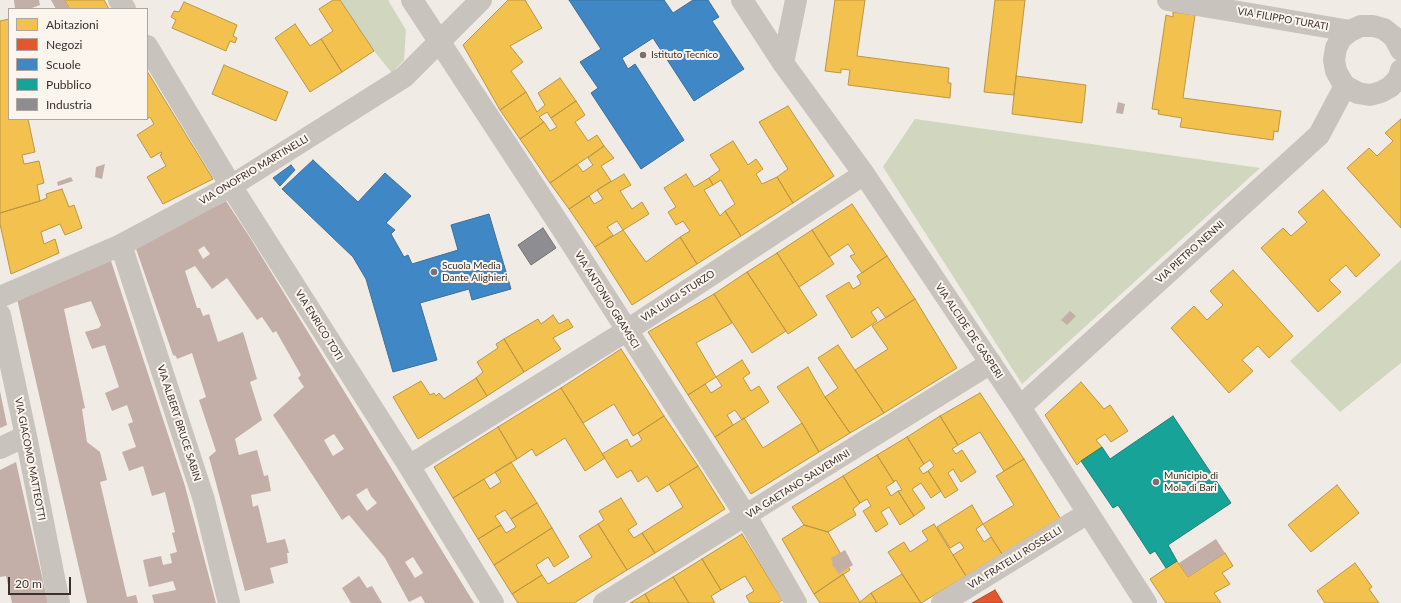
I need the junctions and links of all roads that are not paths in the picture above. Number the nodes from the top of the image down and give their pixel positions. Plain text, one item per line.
1 (412, 0) edge
2 (481, 0) edge
3 (742, 0) edge
4 (796, 0) edge
5 (1168, 0) edge
6 (1350, 30) junction
7 (439, 42) junction
8 (1401, 47) edge
9 (148, 48) edge
10 (784, 63) junction
11 (1401, 70) edge
12 (1345, 86) junction
13 (864, 174) junction
14 (231, 186) junction
15 (121, 245) junction
16 (0, 297) edge
17 (0, 315) edge
18 (626, 331) junction
19 (991, 364) junction
20 (1020, 407) junction
21 (26, 436) junction
22 (0, 448) edge
23 (409, 466) junction
24 (1088, 513) junction
25 (746, 516) junction
26 (59, 603) edge
27 (229, 603) edge
28 (493, 603) edge
29 (604, 603) edge
30 (796, 603) edge
31 (942, 603) edge
32 (1146, 603) edge

1 - 7 street, VIA ANTONIO GRAMSCI
2 - 7 street, VIA ONOFRIO MARTINELLI
3 - 10 street, VIA ALCIDE DE GASPERI
4 - 10 street
5 - 6 street, VIA FILIPPO TURATI
6 - 8 street
6 - 12 street
7 - 14 street, VIA ONOFRIO MARTINELLI
7 - 18 street, VIA ANTONIO GRAMSCI
9 - 14 street, VIA ENRICO TOTI
10 - 13 street, VIA ALCIDE DE GASPERI
11 - 12 street
12 - 20 street, VIA PIETRO NENNI
13 - 18 street, VIA LUIGI STURZO
13 - 19 street, VIA ALCIDE DE GASPERI
14 - 15 street, VIA ONOFRIO MARTINELLI
14 - 23 street, VIA ENRICO TOTI
15 - 16 street, VIA ONOFRIO MARTINELLI
15 - 27 street, VIA ALBERT BRUCE SABIN
17 - 21 street, VIA GIACOMO MATTEOTTI
18 - 23 street, VIA LUIGI STURZO
18 - 25 street, VIA ANTONIO GRAMSCI
19 - 20 street, VIA ALCIDE DE GASPERI
19 - 25 street, VIA GAETANO SALVEMINI
20 - 24 street, VIA ALCIDE DE GASPERI
21 - 22 street
21 - 26 street, VIA GIACOMO MATTEOTTI
23 - 28 street, VIA ENRICO TOTI
24 - 31 street, VIA FRATELLI ROSSELLI
24 - 32 street, VIA ALCIDE DE GASPERI
25 - 29 street, VIA GAETANO SALVEMINI
25 - 30 street, VIA ANTONIO GRAMSCI

